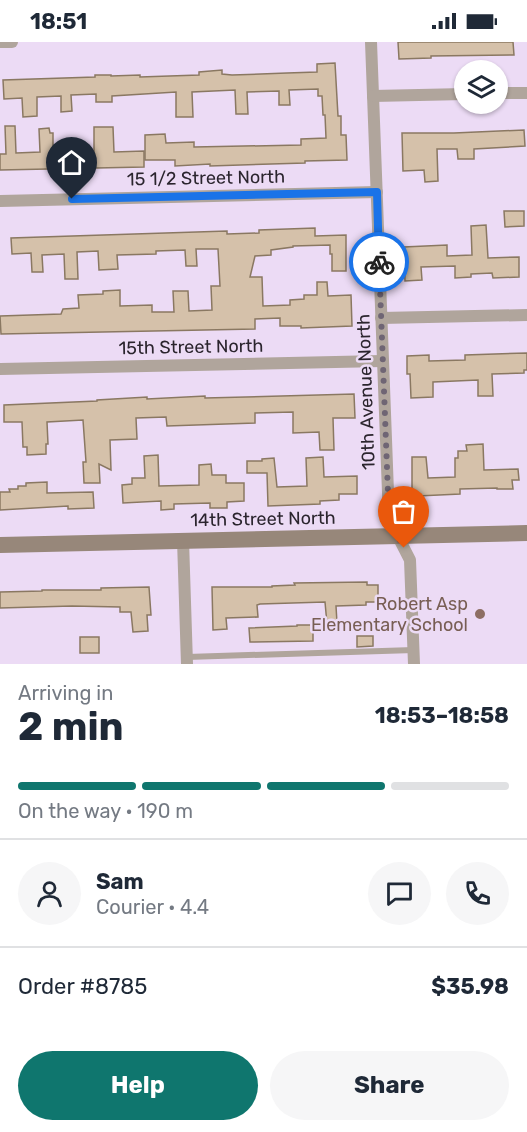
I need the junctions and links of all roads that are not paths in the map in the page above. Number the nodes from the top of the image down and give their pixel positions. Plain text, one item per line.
1 (0, 42) edge
2 (12, 42) edge
3 (371, 42) edge
4 (508, 93) edge
5 (527, 93) edge
6 (454, 94) edge
7 (373, 96) junction
8 (377, 192) junction
9 (0, 201) edge
10 (527, 315) edge
11 (381, 318) junction
12 (382, 361) junction
13 (0, 369) edge
14 (527, 533) edge
15 (399, 537) junction
16 (183, 540) junction
17 (0, 545) edge
18 (414, 650) junction
19 (187, 660) edge
20 (414, 664) edge

1 - 2 street
3 - 7 street, 10th Avenue North
4 - 5 street
6 - 7 street
7 - 8 street, 10th Avenue North
8 - 9 street, 15 1/2 Street North
8 - 11 street, 10th Avenue North
10 - 11 street
11 - 12 street, 10th Avenue North
12 - 13 street, 15th Street North
12 - 15 street, 10th Avenue North
14 - 15 street, 14th Street North
15 - 16 street, 14th Street North
15 - 18 street, 10th Avenue North
16 - 17 street, 14th Street North
16 - 19 street
18 - 19 lane
18 - 20 street, 10th Avenue North

